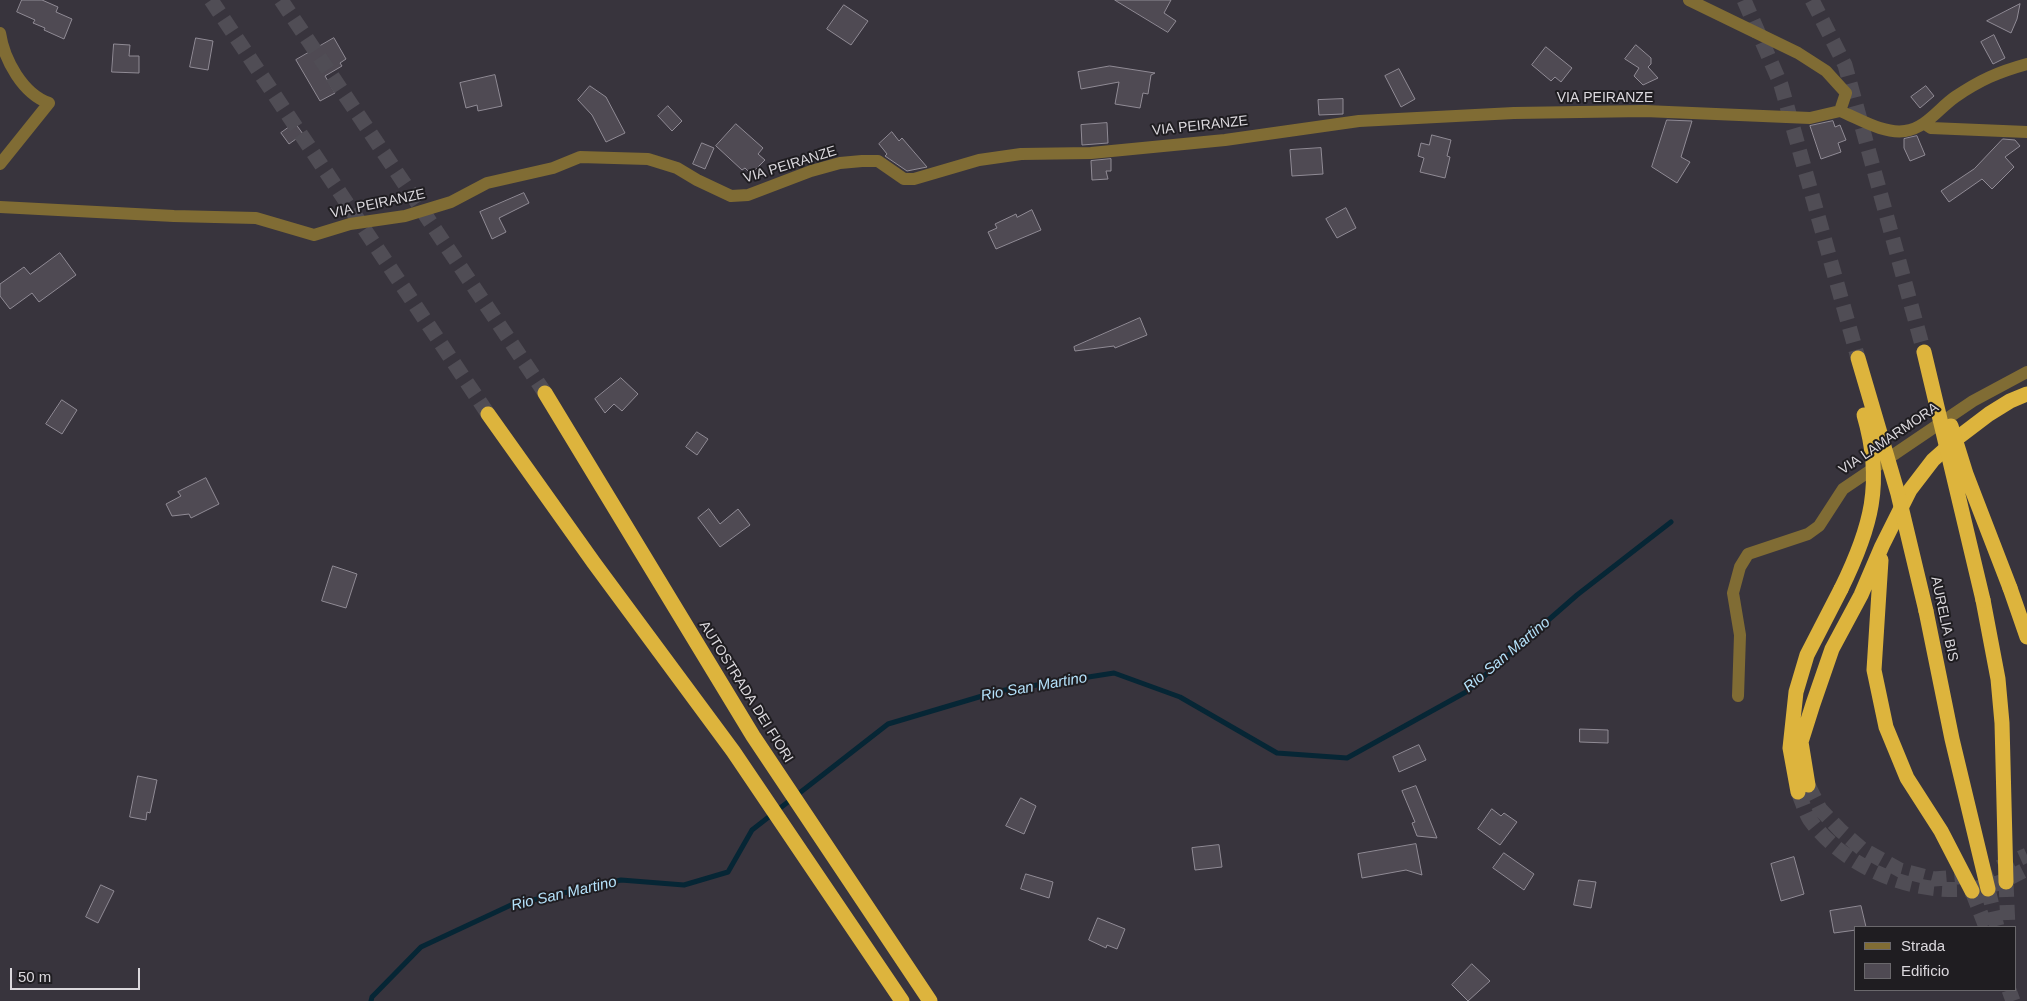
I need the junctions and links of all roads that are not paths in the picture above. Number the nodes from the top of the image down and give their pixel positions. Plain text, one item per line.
1 (1689, 0) edge
2 (0, 33) edge
3 (2027, 64) edge
4 (1840, 111) junction
5 (1925, 124) junction
6 (2027, 132) edge
7 (0, 164) edge
8 (0, 207) edge
9 (2027, 372) edge
10 (545, 393) tunnel mouth
11 (2027, 394) edge
12 (488, 414) tunnel mouth
13 (1882, 546) junction
14 (2027, 637) edge
15 (1738, 696) dead end
16 (2006, 882) tunnel mouth
17 (1988, 889) tunnel mouth
18 (1972, 891) tunnel mouth
19 (902, 1001) edge
20 (930, 1001) edge

1 - 4 street
2 - 7 street
3 - 5 street
4 - 5 street
4 - 8 street, VIA PEIRANZE
5 - 6 street
9 - 15 street, VIA LAMARMORA
10 - 20 highway, AUTOSTRADA DEI FIORI
11 - 13 highway
12 - 19 highway
13 - 17 highway, AURELIA BIS, bridge
13 - 18 highway
14 - 16 highway, bridge

